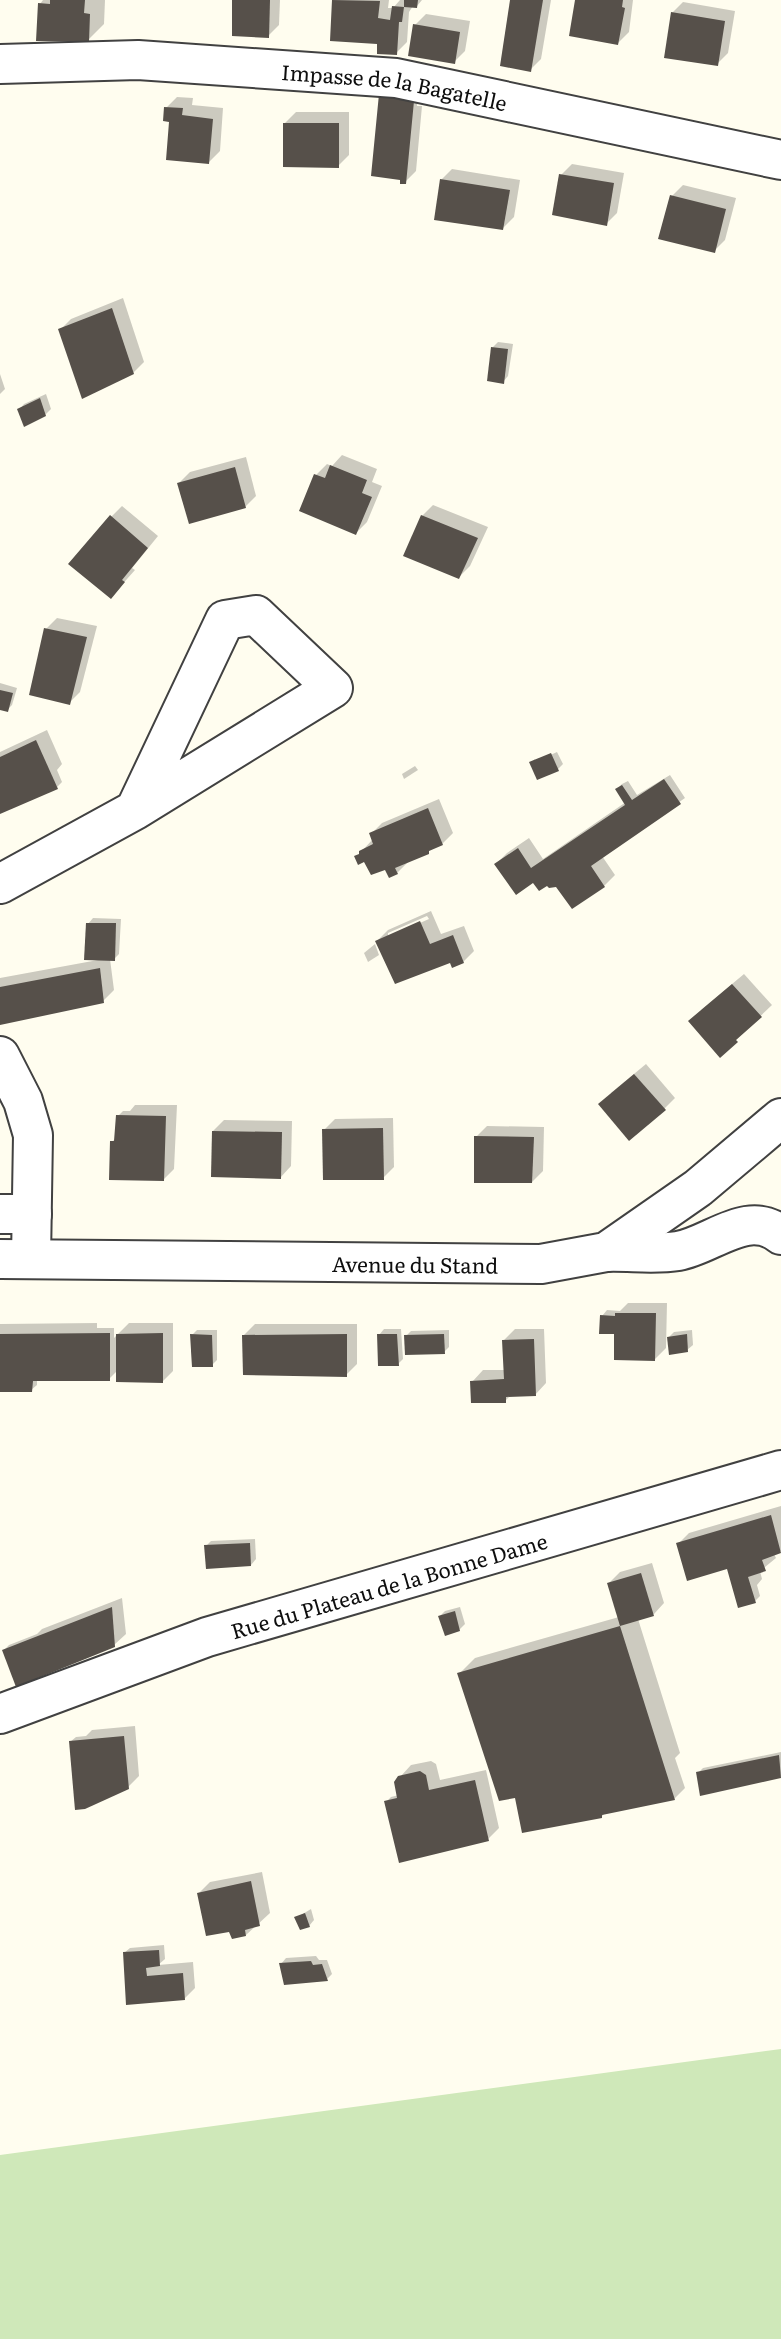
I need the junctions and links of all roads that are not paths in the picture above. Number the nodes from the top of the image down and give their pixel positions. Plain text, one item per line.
1 (0, 64) edge
2 (781, 160) edge
3 (135, 810) junction
4 (0, 884) edge
5 (0, 1056) edge
6 (781, 1118) edge
7 (16, 1214) edge
8 (781, 1235) edge
9 (606, 1252) junction
10 (15, 1259) edge
11 (781, 1470) edge
12 (0, 1714) edge

1 - 2 street, Impasse de la Bagatelle
3 - 3 street
3 - 4 street
5 - 7 street
6 - 9 street, Avenue du Stand
7 - 10 street
8 - 9 street
9 - 10 street, Avenue du Stand
11 - 12 street, Rue du Plateau de la Bonne Dame

